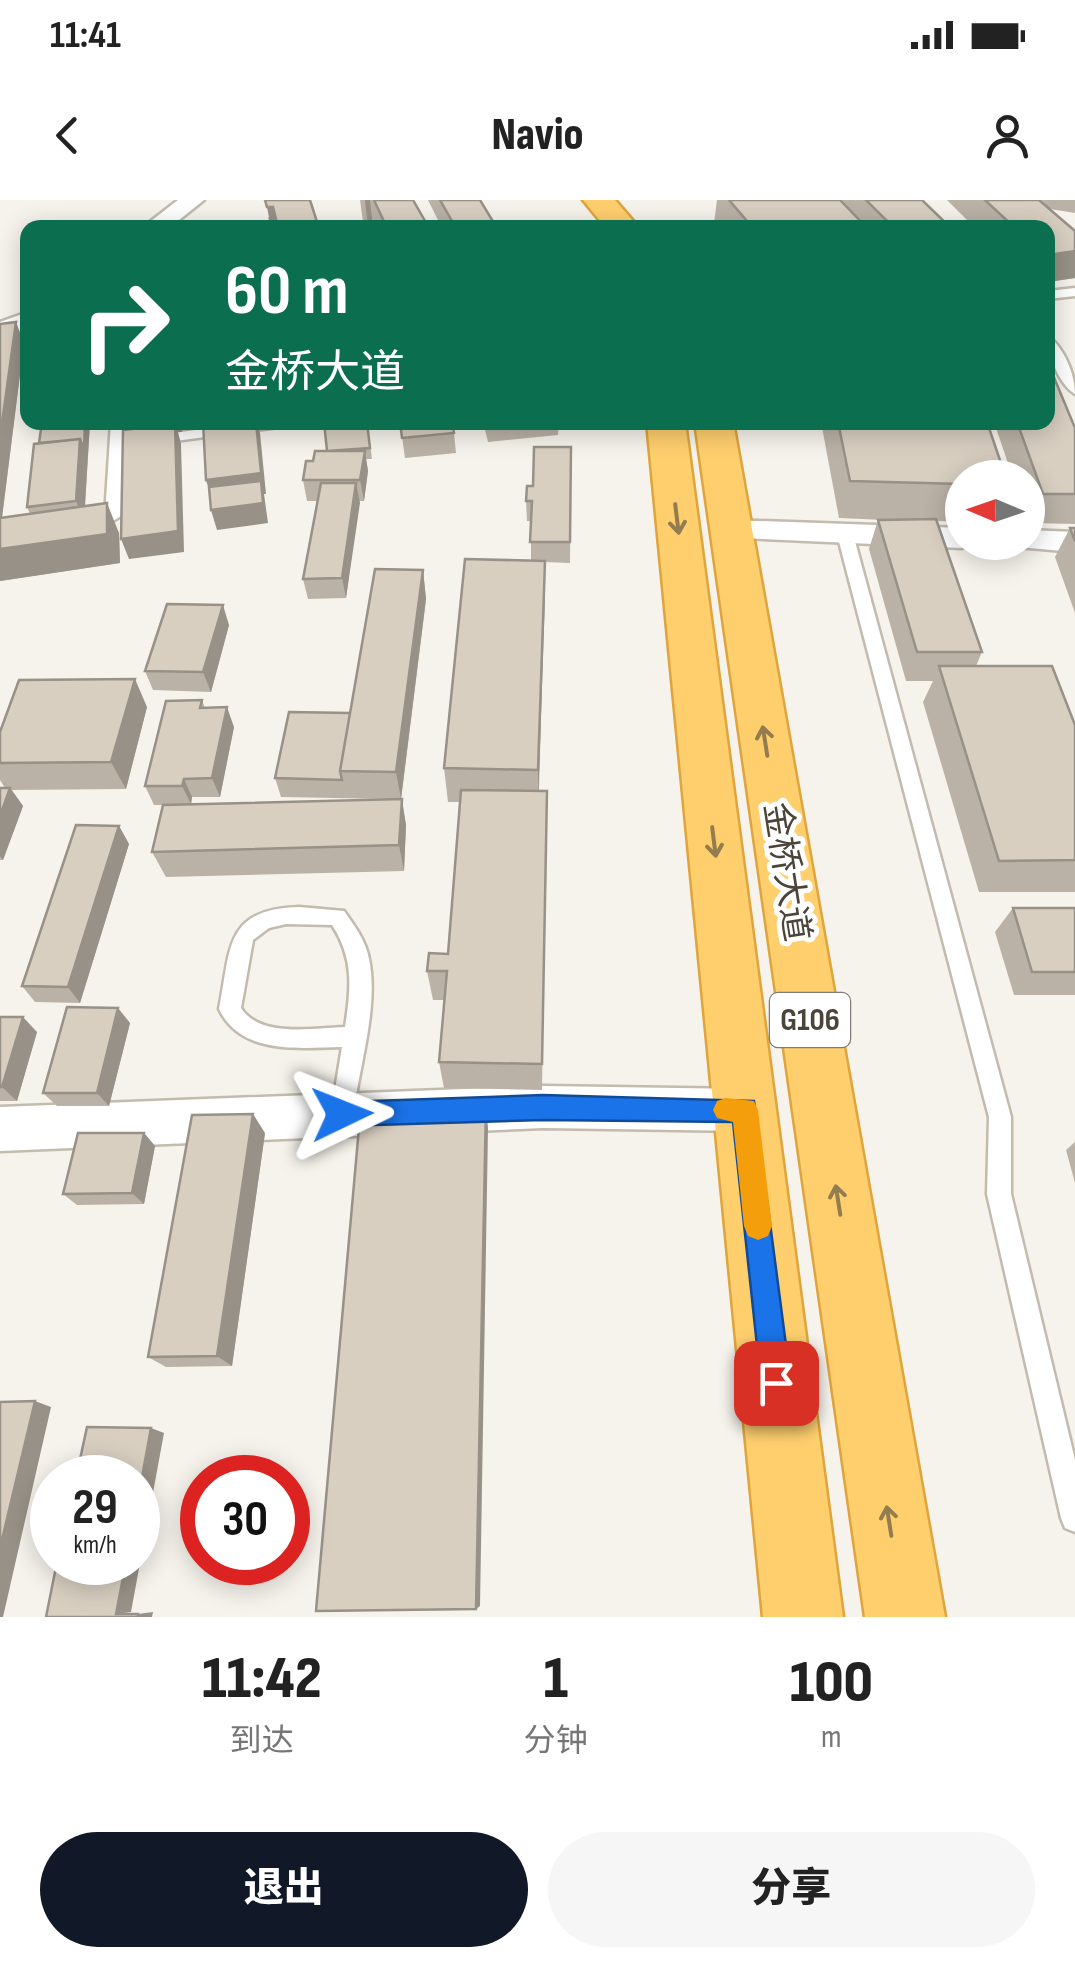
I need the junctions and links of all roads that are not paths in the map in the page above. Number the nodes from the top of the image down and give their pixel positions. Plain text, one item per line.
1 (193, 200) edge
2 (164, 220) edge
3 (1055, 354) edge
4 (1075, 390) edge
5 (118, 430) edge
6 (227, 430) edge
7 (667, 430) edge
8 (715, 430) edge
9 (117, 445) junction
10 (113, 516) dead end
11 (731, 530) junction
12 (845, 534) junction
13 (945, 537) edge
14 (1045, 541) edge
15 (1075, 542) edge
16 (352, 1037) junction
17 (745, 1110) junction
18 (342, 1114) junction
19 (0, 1129) edge
20 (1075, 1518) edge
21 (803, 1617) edge
22 (905, 1617) edge

1 - 2 street
3 - 4 lane
5 - 9 lane
6 - 9 lane
7 -> 17 highway, 金桥大道 / G106
8 - 11 highway, 金桥大道 / G106
9 - 10 lane
11 - 12 street
22 -> 11 highway, 金桥大道 / G106
12 - 13 street
12 - 20 lane
14 - 15 street
16 - 16 lane
16 - 18 lane
17 - 18 street
17 - 21 highway, 金桥大道 / G106
18 - 19 street

